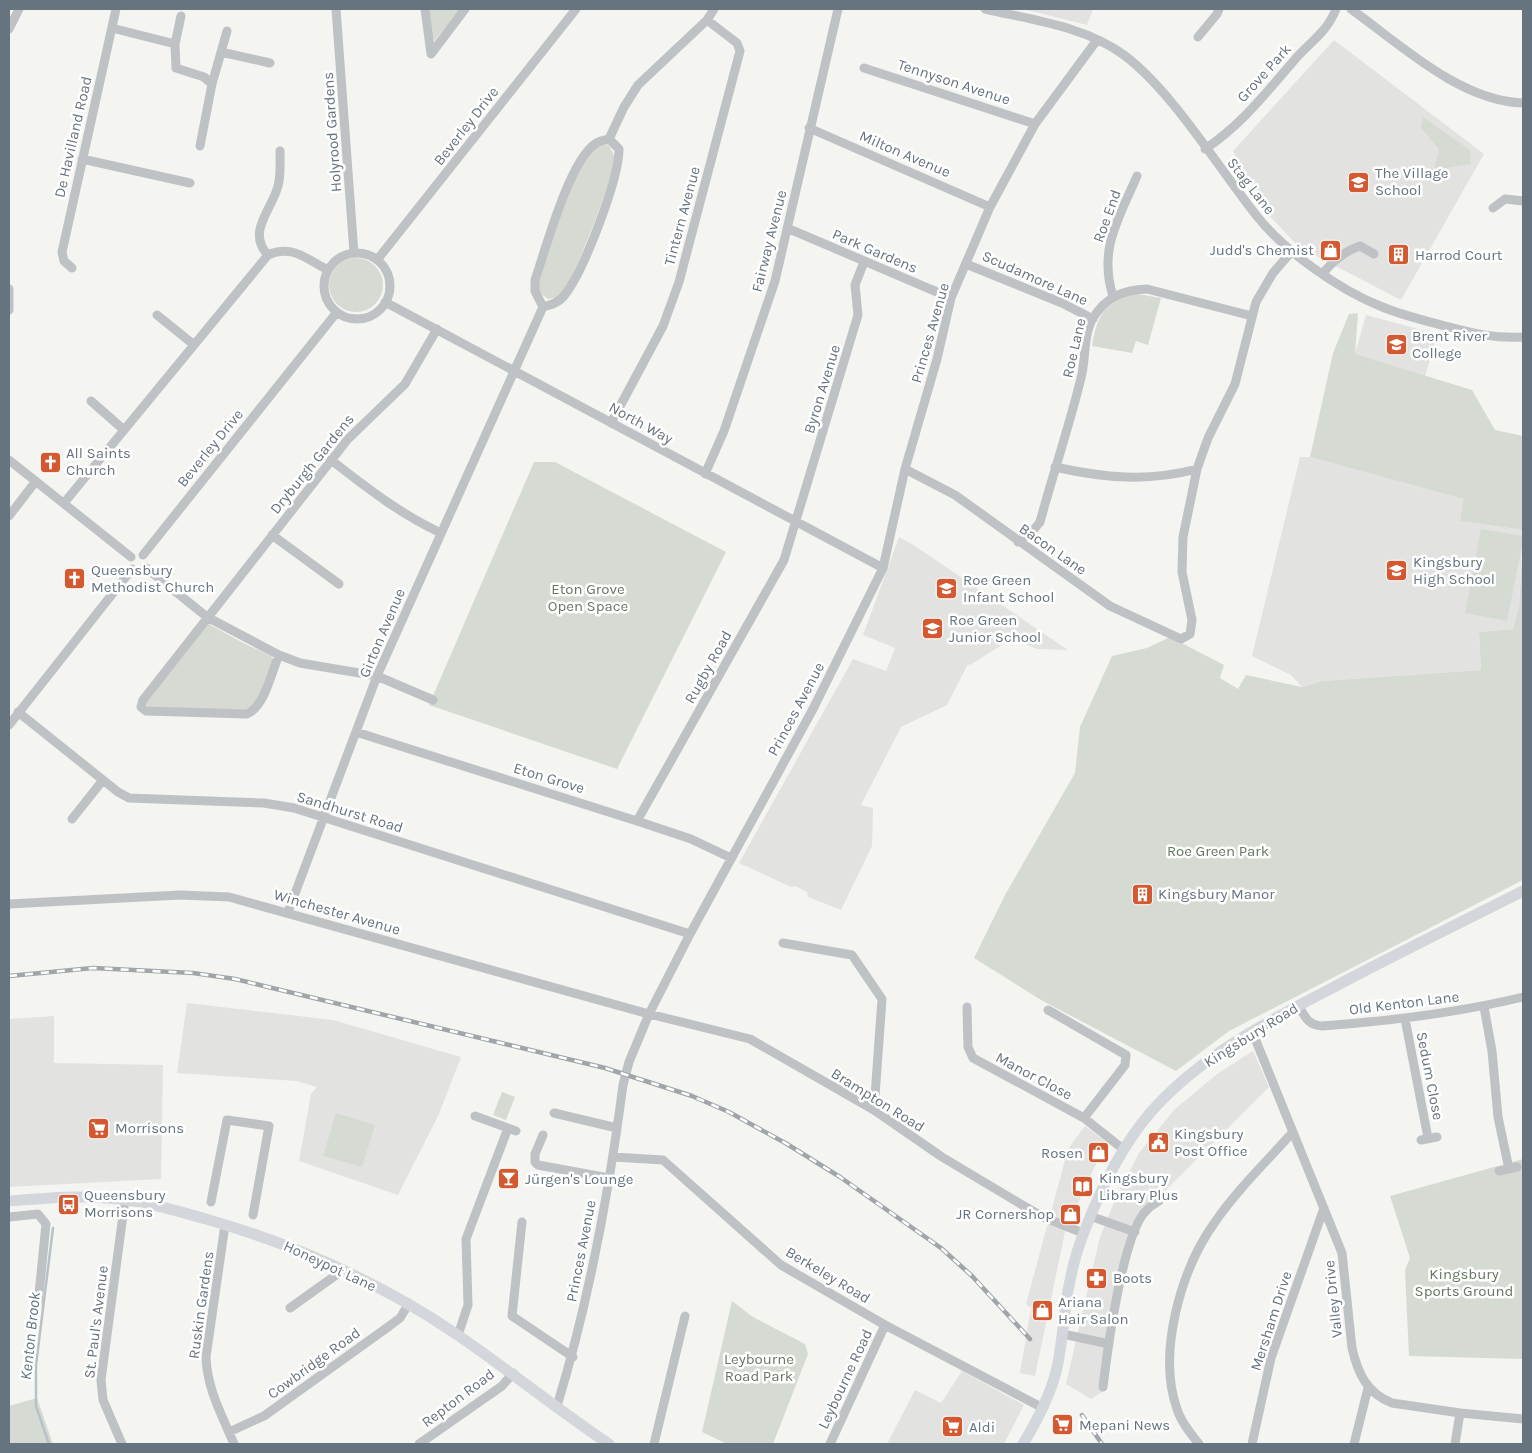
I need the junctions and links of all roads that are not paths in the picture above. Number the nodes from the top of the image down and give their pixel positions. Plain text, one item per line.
1 (19, 9) edge
2 (116, 9) edge
3 (336, 9) edge
4 (424, 9) edge
5 (465, 9) edge
6 (576, 9) edge
7 (714, 9) edge
8 (838, 9) edge
9 (985, 9) edge
10 (1219, 9) edge
11 (1336, 9) edge
12 (1351, 9) edge
13 (181, 16) dead end
14 (707, 20) junction
15 (112, 28) junction
16 (9, 29) edge
17 (227, 31) dead end
18 (1198, 37) dead end
19 (1097, 40) junction
20 (175, 44) junction
21 (221, 52) junction
22 (270, 63) dead end
23 (864, 68) dead end
24 (212, 84) junction
25 (1523, 103) edge
26 (1035, 124) junction
27 (809, 128) junction
28 (609, 139) junction
29 (200, 146) dead end
30 (1206, 149) junction
31 (280, 151) dead end
32 (82, 159) junction
33 (1137, 176) dead end
34 (190, 183) dead end
35 (1523, 201) edge
36 (990, 207) junction
37 (1493, 208) dead end
38 (787, 228) junction
39 (1292, 251) junction
40 (354, 253) junction
41 (1374, 254) dead end
42 (268, 255) junction
43 (378, 260) junction
44 (864, 262) junction
45 (966, 264) junction
46 (72, 268) dead end
47 (328, 270) junction
48 (1323, 273) junction
49 (9, 289) edge
50 (1113, 296) junction
51 (951, 298) junction
52 (386, 302) junction
53 (543, 307) junction
54 (9, 310) edge
55 (337, 312) junction
56 (157, 315) dead end
57 (1252, 316) junction
58 (1092, 319) junction
59 (437, 329) junction
60 (1523, 337) edge
61 (193, 344) junction
62 (515, 370) junction
63 (91, 401) dead end
64 (611, 423) junction
65 (124, 430) junction
66 (9, 460) edge
67 (331, 460) junction
68 (1055, 467) junction
69 (1196, 469) junction
70 (905, 470) junction
71 (705, 474) junction
72 (36, 481) junction
73 (64, 503) junction
74 (9, 516) edge
75 (796, 523) junction
76 (441, 532) junction
77 (272, 535) junction
78 (1018, 542) junction
79 (143, 555) junction
80 (131, 557) junction
81 (144, 567) junction
82 (883, 568) junction
83 (132, 569) junction
84 (339, 584) dead end
85 (207, 617) junction
86 (278, 655) junction
87 (377, 676) junction
88 (433, 700) dead end
89 (12, 719) edge
90 (356, 732) junction
91 (104, 780) junction
92 (323, 817) junction
93 (72, 820) dead end
94 (637, 821) junction
95 (731, 858) junction
96 (1523, 891) edge
97 (9, 904) edge
98 (288, 912) junction
99 (690, 934) junction
100 (783, 943) dead end
101 (1523, 998) edge
102 (1298, 1005) junction
103 (967, 1007) dead end
104 (1484, 1007) junction
105 (1048, 1010) dead end
106 (649, 1014) junction
107 (1405, 1019) junction
108 (1252, 1031) junction
109 (874, 1110) junction
110 (554, 1113) dead end
111 (476, 1116) dead end
112 (1084, 1118) junction
113 (617, 1128) junction
114 (1292, 1133) junction
115 (543, 1135) dead end
116 (1428, 1138) dead end
117 (1123, 1149) junction
118 (613, 1157) junction
119 (1508, 1169) dead end
120 (609, 1178) junction
121 (125, 1200) junction
122 (1159, 1200) dead end
123 (9, 1201) edge
124 (211, 1202) dead end
125 (1324, 1208) junction
126 (253, 1215) dead end
127 (1090, 1216) junction
128 (9, 1217) edge
129 (522, 1222) dead end
130 (225, 1225) junction
131 (1134, 1232) junction
132 (1083, 1233) junction
133 (343, 1270) junction
134 (38, 1304) dead end
135 (408, 1305) junction
136 (290, 1308) dead end
137 (685, 1316) dead end
138 (885, 1325) junction
139 (1063, 1334) junction
140 (458, 1335) junction
141 (1109, 1344) junction
142 (573, 1357) junction
143 (513, 1373) junction
144 (1102, 1387) dead end
145 (1368, 1388) junction
146 (557, 1406) junction
147 (1043, 1408) junction
148 (1460, 1413) junction
149 (1523, 1419) edge
150 (229, 1432) junction
151 (604, 1443) edge
152 (122, 1444) edge
153 (234, 1444) edge
154 (419, 1444) edge
155 (654, 1444) edge
156 (830, 1444) edge
157 (1023, 1444) edge
158 (1199, 1444) edge
159 (1252, 1444) edge
160 (1354, 1444) edge
161 (1455, 1444) edge

1 - 16 street
2 - 15 street, De Havilland Road
3 - 40 street, Holyrood Gardens
4 - 5 street
6 - 43 street, Beverley Drive
7 - 14 street
8 - 27 street, Fairway Avenue
9 - 19 street, Stag Lane
10 - 18 street
11 - 30 street, Grove Park
12 - 25 street
13 - 20 street
14 - 28 street
14 - 64 street, Tintern Avenue
15 - 20 street
15 - 32 street, De Havilland Road
17 - 21 street
19 - 26 street, Princes Avenue
19 - 30 street, Stag Lane
20 - 24 street
21 - 22 street
21 - 24 street
23 - 26 street, Tennyson Avenue
24 - 29 street
26 - 36 street, Princes Avenue
27 - 36 street, Milton Avenue
27 - 38 street, Fairway Avenue
28 - 53 street
28 - 53 street
30 - 39 street, Stag Lane
31 - 42 street
32 - 34 street
32 - 46 street, De Havilland Road
33 - 50 street, Roe End
35 - 37 street
36 - 45 street, Princes Avenue
38 - 44 street, Park Gardens
38 - 71 street, Fairway Avenue
39 - 48 street, Stag Lane
39 - 57 street
40 - 43 street
40 - 47 street
41 - 48 street
42 - 47 street
42 - 61 street
43 - 52 street
44 - 51 street, Park Gardens
44 - 75 street, Byron Avenue
45 - 51 street, Princes Avenue
45 - 58 street, Scudamore Lane
47 - 55 street
48 - 60 street, Stag Lane
49 - 54 street
50 - 57 street
50 - 58 street, Roe Lane
51 - 70 street, Princes Avenue
52 - 55 street
52 - 59 street, North Way
53 - 62 street, Girton Avenue
55 - 79 street, Beverley Drive
56 - 61 street
57 - 69 street
58 - 68 street, Roe Lane
59 - 62 street, North Way
59 - 67 street, Dryburgh Gardens
61 - 65 street
62 - 64 street, North Way
62 - 76 street, Girton Avenue
63 - 65 street
64 - 71 street, North Way
65 - 73 street
66 - 72 street
67 - 76 street
67 - 77 street, Dryburgh Gardens
68 - 69 street
68 - 78 street, Roe Lane
69 - 78 street, Bacon Lane
70 - 78 street, Bacon Lane
70 - 82 street, Princes Avenue
71 - 75 street, North Way
72 - 73 street
72 - 74 street
73 - 80 street
75 - 82 street, North Way
75 - 94 street, Rugby Road
76 - 87 street, Girton Avenue
77 - 84 street
77 - 85 street, Dryburgh Gardens
79 - 80 street
79 - 81 street
80 - 83 street
81 - 83 street
81 - 85 street
82 - 95 street, Princes Avenue
83 - 89 street
85 - 86 street
85 - 86 street, Dryburgh Gardens
86 - 87 street
87 - 88 street
87 - 90 street, Girton Avenue
89 - 91 street, Sandhurst Road
90 - 92 street, Girton Avenue
90 - 94 street, Eton Grove
91 - 92 street, Sandhurst Road
91 - 93 street
92 - 98 street, Girton Avenue
92 - 99 street, Sandhurst Road
94 - 95 street, Eton Grove
95 - 99 street, Princes Avenue
96 - 102 main road, Kingsbury Road
97 - 98 street, Winchester Avenue
98 - 106 street, Winchester Avenue
99 - 106 street, Princes Avenue
100 - 109 street
101 - 104 street, Old Kenton Lane
102 - 107 street, Old Kenton Lane
102 - 108 main road, Kingsbury Road
103 - 112 street, Manor Close
104 - 107 street, Old Kenton Lane
104 - 119 street
105 - 112 street
106 - 109 street, Brampton Road
106 - 113 street, Princes Avenue
107 - 116 street, Sedum Close
108 - 114 street, Valley Drive
108 - 117 main road, Kingsbury Road
109 - 132 street, Brampton Road
110 - 113 street
111 - 140 street
112 - 117 street, Manor Close
113 - 118 street, Princes Avenue
114 - 125 street, Valley Drive
114 - 158 street
115 - 120 street
117 - 127 main road, Kingsbury Road
118 - 120 street, Princes Avenue
118 - 138 street, Berkeley Road
120 - 142 street, Princes Avenue
121 - 123 main road, Honeypot Lane
121 - 130 main road, Honeypot Lane
121 - 152 street, St. Paul's Avenue
122 - 131 street
124 - 126 street
125 - 145 street, Valley Drive
125 - 159 street, Mersham Drive
127 - 131 street
127 - 132 main road, Kingsbury Road
128 - 134 street
129 - 142 street
130 - 133 main road, Honeypot Lane
130 - 150 street, Ruskin Gardens
131 - 141 street
132 - 139 main road, Kingsbury Road
133 - 135 main road, Honeypot Lane
133 - 136 street
135 - 140 main road, Honeypot Lane
135 - 150 street, Cowbridge Road
137 - 155 street
138 - 147 street, Berkeley Road
138 - 156 street, Leybourne Road
139 - 141 street
139 - 147 main road, Kingsbury Road
140 - 143 main road, Honeypot Lane
141 - 144 street
142 - 146 street, Princes Avenue
143 - 146 main road, Honeypot Lane
143 - 154 street, Repton Road
145 - 148 street
145 - 160 street
146 - 151 main road, Honeypot Lane
147 - 157 main road, Kingsbury Road
148 - 149 street
148 - 161 street
150 - 153 street, Ruskin Gardens

